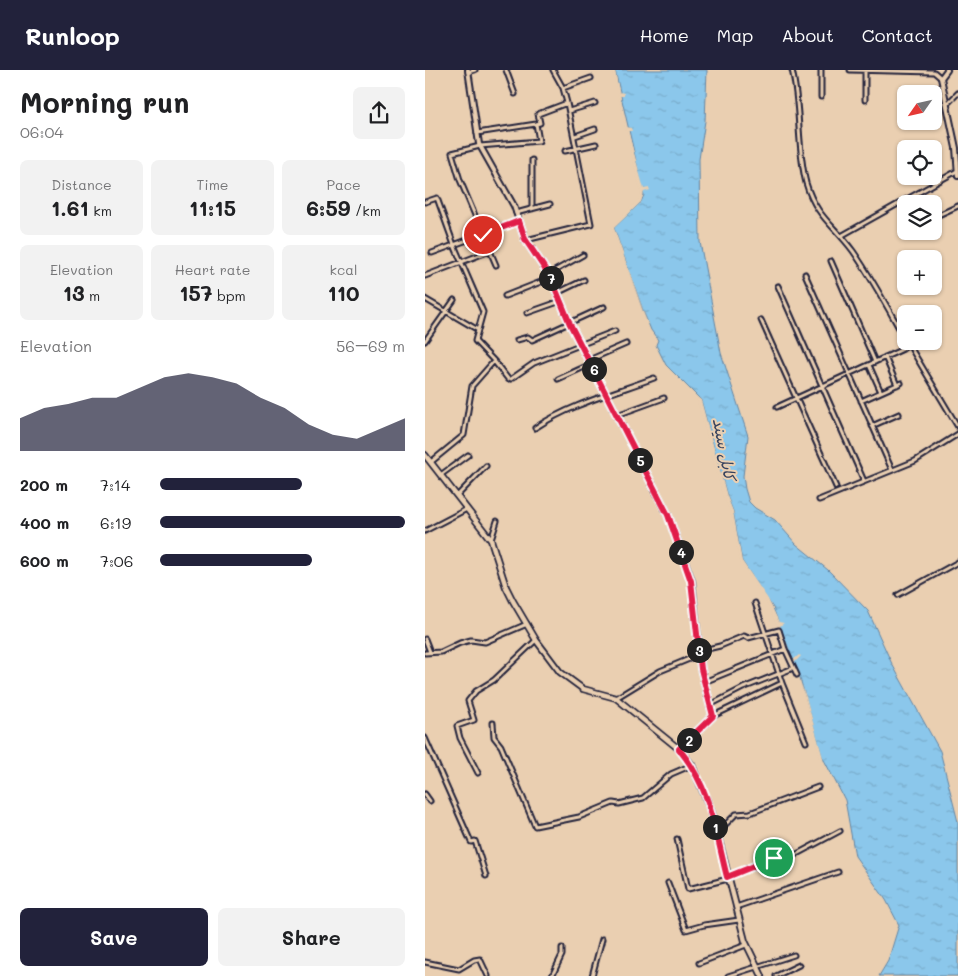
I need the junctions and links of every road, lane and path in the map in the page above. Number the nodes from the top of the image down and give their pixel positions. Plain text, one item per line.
1 (475, 70) edge
2 (506, 70) edge
3 (553, 70) edge
4 (792, 70) edge
5 (821, 70) edge
6 (850, 70) edge
7 (867, 70) edge
8 (947, 70) edge
9 (468, 71) edge
10 (884, 71) edge
11 (902, 71) edge
12 (934, 71) edge
13 (591, 78) dead end
14 (941, 78) junction
15 (563, 88) junction
16 (958, 93) edge
17 (515, 94) dead end
18 (821, 97) dead end
19 (865, 100) dead end
20 (567, 103) junction
21 (595, 103) dead end
22 (946, 105) junction
23 (569, 111) junction
24 (536, 124) junction
25 (595, 129) dead end
26 (477, 133) junction
27 (574, 136) junction
28 (596, 144) dead end
29 (480, 146) junction
30 (957, 148) edge
31 (577, 149) junction
32 (565, 151) dead end
33 (532, 160) dead end
34 (957, 171) edge
35 (958, 176) edge
36 (425, 202) edge
37 (550, 204) dead end
38 (958, 206) edge
39 (532, 209) junction
40 (516, 213) junction
41 (942, 213) edge
42 (519, 221) junction
43 (483, 235) junction
44 (841, 236) junction
45 (526, 240) junction
46 (454, 245) junction
47 (490, 251) junction
48 (432, 253) dead end
49 (583, 256) dead end
50 (831, 261) dead end
51 (462, 262) junction
52 (496, 265) dead end
53 (805, 274) dead end
54 (425, 276) edge
55 (550, 276) junction
56 (584, 280) dead end
57 (778, 286) dead end
58 (557, 293) junction
59 (505, 296) dead end
60 (425, 299) edge
61 (454, 300) dead end
62 (561, 301) junction
63 (603, 307) dead end
64 (445, 311) junction
65 (527, 313) dead end
66 (761, 320) dead end
67 (570, 324) junction
68 (897, 325) edge
69 (478, 330) junction
70 (517, 340) dead end
71 (425, 341) edge
72 (626, 344) dead end
73 (581, 345) junction
74 (901, 350) edge
75 (912, 350) dead end
76 (885, 357) junction
77 (494, 362) junction
78 (590, 362) junction
79 (875, 362) junction
80 (869, 365) junction
81 (849, 374) junction
82 (654, 378) dead end
83 (558, 379) dead end
84 (901, 383) dead end
85 (897, 385) junction
86 (822, 386) junction
87 (881, 392) junction
88 (607, 396) junction
89 (665, 398) dead end
90 (796, 398) junction
91 (861, 401) junction
92 (777, 406) dead end
93 (899, 414) dead end
94 (617, 415) junction
95 (872, 426) junction
96 (958, 427) edge
97 (535, 428) dead end
98 (958, 434) edge
99 (425, 455) edge
100 (468, 455) dead end
101 (431, 462) junction
102 (486, 466) dead end
103 (892, 470) junction
104 (442, 474) junction
105 (864, 481) junction
106 (836, 487) dead end
107 (457, 496) junction
108 (819, 500) dead end
109 (467, 509) junction
110 (497, 521) dead end
111 (425, 531) edge
112 (491, 540) junction
113 (958, 562) edge
114 (898, 595) dead end
115 (755, 603) dead end
116 (527, 624) junction
117 (765, 634) junction
118 (425, 639) edge
119 (536, 640) junction
120 (785, 649) junction
121 (431, 652) junction
122 (425, 653) edge
123 (699, 653) junction
124 (772, 654) junction
125 (791, 670) dead end
126 (779, 673) junction
127 (797, 675) dead end
128 (704, 682) junction
129 (782, 683) junction
130 (616, 698) junction
131 (710, 705) junction
132 (713, 716) junction
133 (493, 723) dead end
134 (425, 738) edge
135 (806, 742) dead end
136 (679, 749) junction
137 (692, 765) junction
138 (478, 773) dead end
139 (818, 787) dead end
140 (425, 794) edge
141 (430, 801) dead end
142 (840, 831) dead end
143 (717, 833) junction
144 (677, 839) dead end
145 (838, 872) dead end
146 (486, 876) dead end
147 (728, 878) junction
148 (668, 883) dead end
149 (735, 908) junction
150 (739, 920) junction
151 (602, 939) dead end
152 (747, 945) junction
153 (562, 948) dead end
154 (794, 955) dead end
155 (425, 962) edge
156 (699, 963) dead end
157 (799, 966) dead end
158 (758, 968) junction
159 (488, 976) edge
160 (552, 976) edge
161 (592, 976) edge
162 (728, 976) edge
163 (762, 976) edge
164 (777, 976) edge

1 - 9 street
2 - 17 street
3 - 15 street
4 - 44 street
5 - 18 street
6 - 7 street
7 - 10 street
7 - 19 street
8 - 14 street
9 - 26 street
10 - 11 street
11 - 12 street
12 - 14 street
13 - 15 street
14 - 22 street
15 - 20 street
16 - 22 street
20 - 23 street
20 - 24 street
21 - 23 street
22 - 30 street
23 - 27 street
24 - 26 street
24 - 29 street
25 - 27 street
26 - 29 street
27 - 31 street
28 - 31 street
29 - 40 street
29 - 43 street
30 - 34 street
31 - 32 street
31 - 45 street
33 - 39 street
34 - 35 street
34 - 44 street
36 - 46 street
37 - 39 street
38 - 41 street
39 - 40 street
40 - 42 street
42 - 43 street
42 - 45 street
43 - 46 street
43 - 47 street
44 - 68 street
45 - 55 street
46 - 48 street
46 - 51 street
47 - 51 street
47 - 52 street
49 - 55 street
50 - 79 street
51 - 54 street
51 - 69 street
53 - 81 street
55 - 58 street
55 - 59 street
56 - 58 street
57 - 86 street
58 - 62 street
60 - 64 street
61 - 64 street
62 - 65 street
62 - 67 street
63 - 67 street
64 - 69 street
64 - 71 street
66 - 90 street
67 - 70 street
67 - 73 street
69 - 77 street
72 - 78 street
73 - 73 street
73 - 77 street
73 - 78 street
74 - 76 street
75 - 96 street
76 - 79 street
76 - 85 street
77 - 101 street
78 - 83 street
78 - 88 street
79 - 80 street
80 - 81 street
80 - 87 street
81 - 86 street
81 - 91 street
82 - 88 street
84 - 85 street
85 - 87 street
86 - 90 street
86 - 105 street
87 - 91 street
88 - 94 street
88 - 97 street
89 - 94 street
90 - 92 street
90 - 106 street
91 - 95 street
93 - 95 street
94 - 123 street
95 - 103 street
98 - 103 street
99 - 101 main road
100 - 104 street
101 - 104 main road
102 - 107 street
103 - 105 street
104 - 107 main road
105 - 108 street
107 - 109 main road
109 - 111 street
109 - 112 main road
110 - 112 street
112 - 116 main road
113 - 114 street
115 - 117 street
116 - 119 main road
116 - 121 street
117 - 120 street
117 - 123 street
117 - 124 street
118 - 121 street
119 - 130 main road
119 - 138 street
120 - 124 street
120 - 127 street
121 - 122 street
123 - 128 street
123 - 130 street
124 - 126 street
124 - 128 street
125 - 126 street
126 - 129 street
126 - 131 street
128 - 131 street
129 - 132 street
129 - 135 street
130 - 136 main road
131 - 132 street
132 - 136 street
133 - 137 street
134 - 146 street
136 - 137 main road
137 - 143 main road
139 - 143 street
140 - 141 street
142 - 147 street
143 - 147 main road
144 - 147 street
145 - 149 street
147 - 149 main road
148 - 150 street
149 - 150 main road
150 - 152 main road
151 - 161 street
152 - 156 street
152 - 158 main road
153 - 160 street
154 - 158 street
155 - 159 street
157 - 164 street
158 - 162 street
158 - 163 main road

